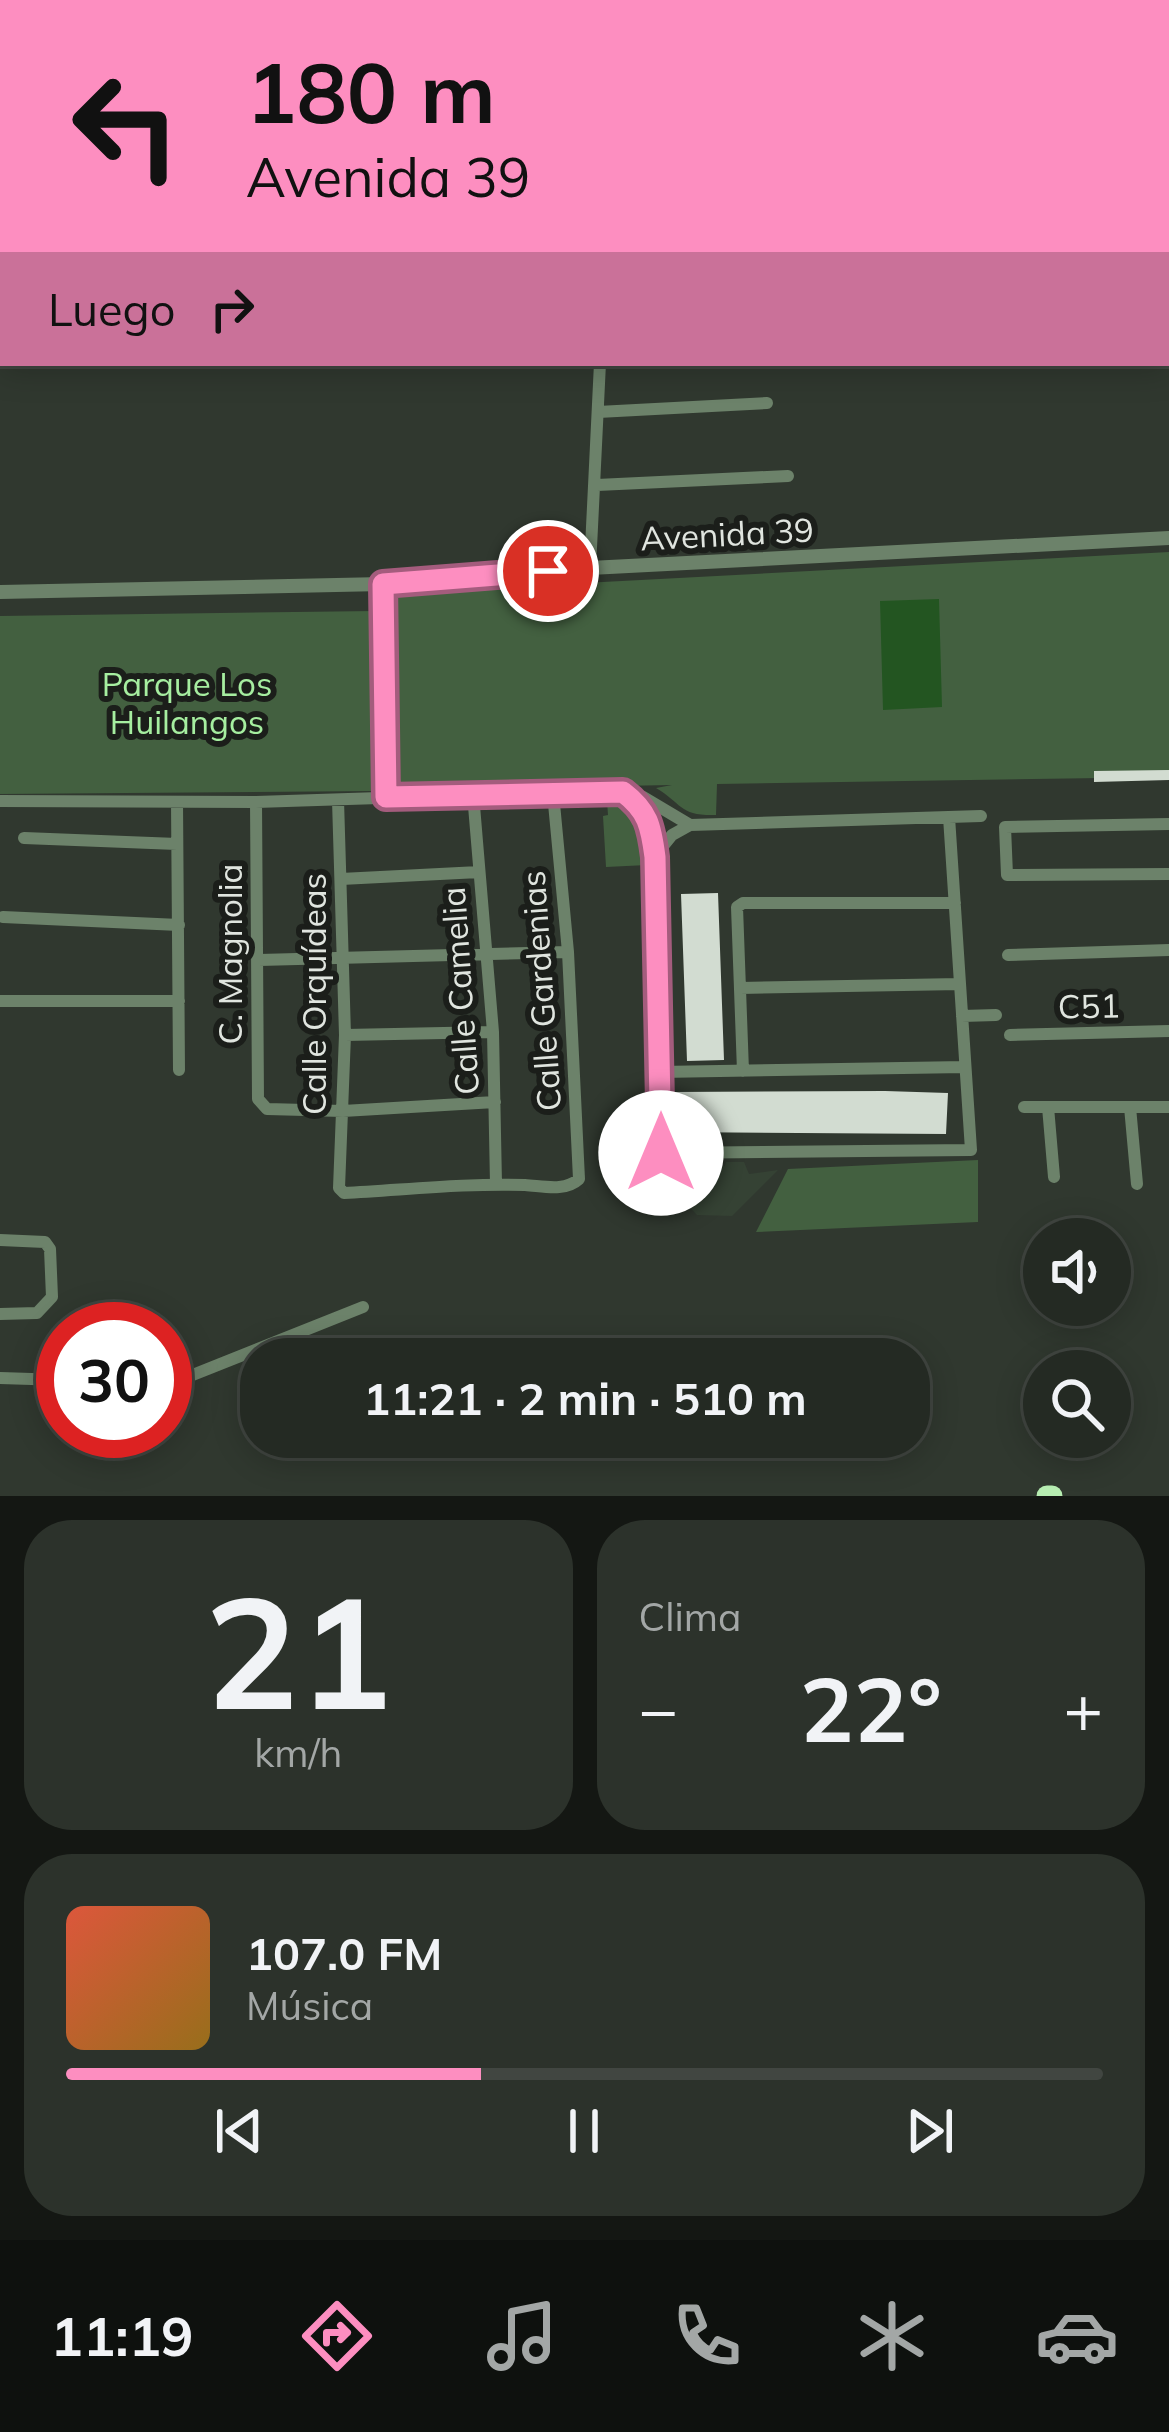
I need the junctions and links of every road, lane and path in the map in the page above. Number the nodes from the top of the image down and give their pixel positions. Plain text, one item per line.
1 (600, 366) edge
2 (767, 403) dead end
3 (598, 412) junction
4 (788, 476) dead end
5 (597, 485) junction
6 (1169, 538) edge
7 (590, 568) junction
8 (383, 584) junction
9 (0, 592) edge
10 (623, 792) junction
11 (554, 793) junction
12 (473, 794) junction
13 (386, 797) junction
14 (338, 800) junction
15 (0, 801) edge
16 (177, 802) junction
17 (256, 802) junction
18 (981, 816) dead end
19 (950, 818) junction
20 (1169, 824) edge
21 (690, 825) junction
22 (24, 838) dead end
23 (177, 844) junction
24 (655, 857) junction
25 (479, 872) junction
26 (1169, 874) edge
27 (341, 879) junction
28 (955, 903) junction
29 (3, 917) dead end
30 (179, 925) junction
31 (1169, 950) edge
32 (568, 952) junction
33 (489, 954) junction
34 (1008, 955) dead end
35 (342, 958) junction
36 (259, 960) junction
37 (960, 983) junction
38 (740, 988) junction
39 (0, 1001) edge
40 (179, 1001) junction
41 (996, 1015) dead end
42 (962, 1016) junction
43 (1169, 1031) edge
44 (494, 1032) junction
45 (345, 1034) junction
46 (1010, 1035) dead end
47 (965, 1067) junction
48 (178, 1070) dead end
49 (743, 1071) junction
50 (660, 1072) junction
51 (495, 1102) junction
52 (1024, 1107) dead end
53 (1048, 1107) junction
54 (1130, 1107) junction
55 (1169, 1107) edge
56 (343, 1111) junction
57 (1054, 1177) dead end
58 (496, 1184) junction
59 (1137, 1184) dead end
60 (0, 1240) edge
61 (363, 1307) dead end
62 (0, 1314) edge
63 (192, 1374) edge
64 (0, 1378) edge
65 (36, 1379) edge

1 - 3 street
2 - 3 street
3 - 5 street
4 - 5 street
5 - 7 street
6 - 7 street, Avenida 39
7 - 8 street, Avenida 39
8 - 9 street, Avenida 39
8 - 13 street
10 - 11 street
10 - 21 street
10 - 24 street
11 - 12 street
11 - 32 street, Calle Gardenias
12 - 13 street
12 - 25 street, Calle Camelia
13 - 14 street
14 - 17 street
14 - 27 street, Calle Orquídeas
15 - 16 street
16 - 17 street
16 - 23 street
17 - 36 street, C. Magnolia
18 - 19 street
19 - 21 street
19 - 28 street
20 - 26 street
21 - 24 street
22 - 23 street
23 - 30 street
24 - 50 street
25 - 27 street
25 - 33 street, Calle Camelia
27 - 35 street, Calle Orquídeas
28 - 37 street
28 - 38 street
29 - 30 street
30 - 40 street
31 - 34 street
32 - 33 street
32 - 58 street, Calle Gardenias
33 - 35 street
33 - 44 street, Calle Camelia
35 - 36 street
35 - 45 street, Calle Orquídeas
36 - 56 street, C. Magnolia
37 - 38 street
37 - 42 street
38 - 49 street
39 - 40 street
40 - 48 street
41 - 42 street
42 - 47 street
43 - 46 street, C51
44 - 45 street
44 - 51 street, Calle Camelia
45 - 56 street, Calle Orquídeas
47 - 49 street
47 - 50 street
49 - 50 street
51 - 56 street
51 - 58 street, Calle Camelia
52 - 53 street
53 - 54 street
53 - 57 street
54 - 55 street
54 - 59 street
56 - 58 street, Calle Orquídeas
60 - 62 street
61 - 63 street
64 - 65 street

